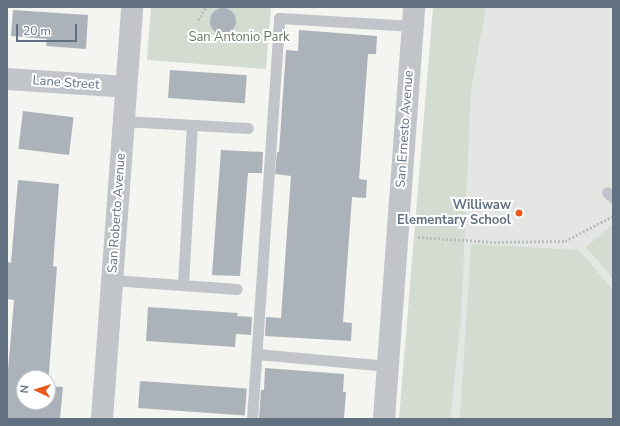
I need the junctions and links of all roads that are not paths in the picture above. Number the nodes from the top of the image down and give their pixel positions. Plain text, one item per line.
1 (132, 7) edge
2 (414, 16) edge
3 (7, 79) edge
4 (126, 87) junction
5 (123, 121) junction
6 (192, 125) junction
7 (248, 128) dead end
8 (112, 280) junction
9 (183, 285) junction
10 (237, 289) dead end
11 (257, 354) junction
12 (388, 366) junction
13 (102, 419) edge
14 (252, 419) edge
15 (384, 419) edge

1 - 4 street, San Roberto Avenue
2 - 11 lane
2 - 12 street, San Ernesto Avenue
3 - 4 street, Lane Street
4 - 5 street, San Roberto Avenue
5 - 6 lane
5 - 8 street, San Roberto Avenue
6 - 7 lane
6 - 9 lane
8 - 9 lane
8 - 13 street, San Roberto Avenue
9 - 10 lane
11 - 12 lane
11 - 14 lane
12 - 15 street, San Ernesto Avenue

